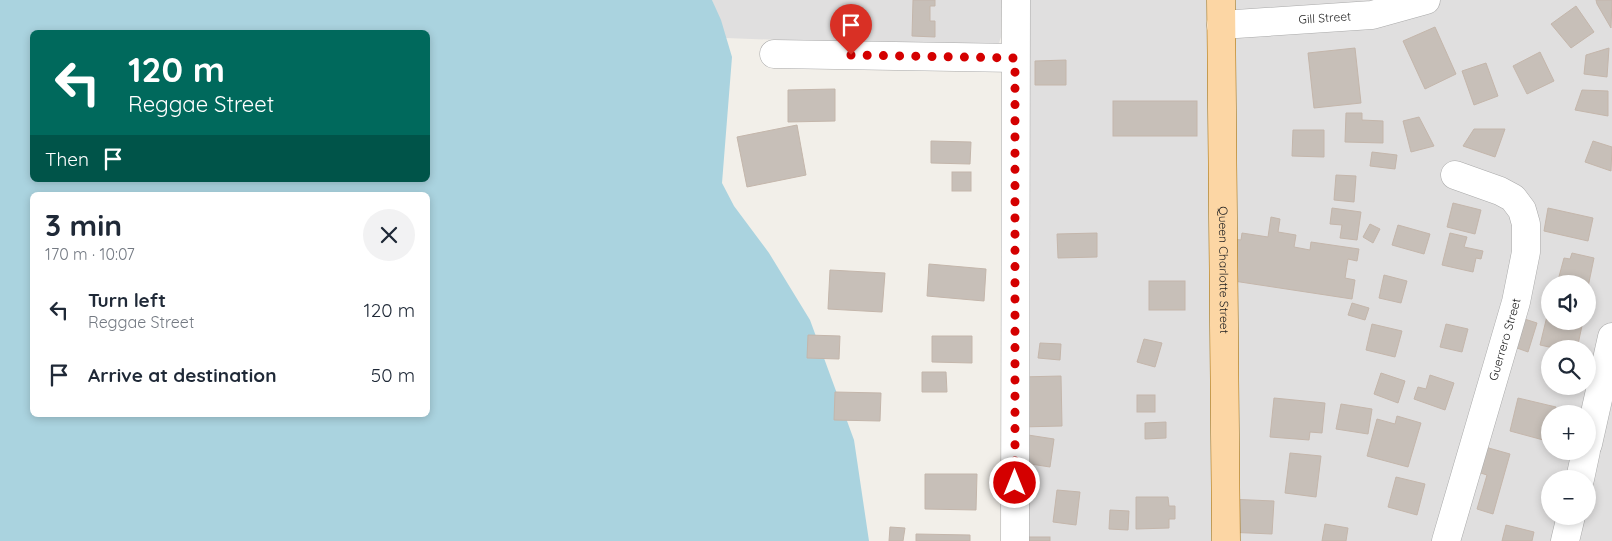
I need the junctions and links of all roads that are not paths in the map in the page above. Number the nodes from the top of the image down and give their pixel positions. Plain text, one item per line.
1 (1016, 0) edge
2 (1426, 0) edge
3 (1221, 12) edge
4 (774, 54) dead end
5 (1015, 58) junction
6 (1455, 175) dead end
7 (1612, 337) edge
8 (1596, 408) edge
9 (1569, 525) edge
10 (1015, 541) edge
11 (1226, 541) edge
12 (1446, 541) edge
13 (1565, 541) edge

1 - 5 street
2 - 3 street, Gill Street
3 - 11 main road, Queen Charlotte Street
4 - 5 street
5 - 10 street
6 - 12 street, Guerrero Street
7 - 8 street
9 - 13 street

